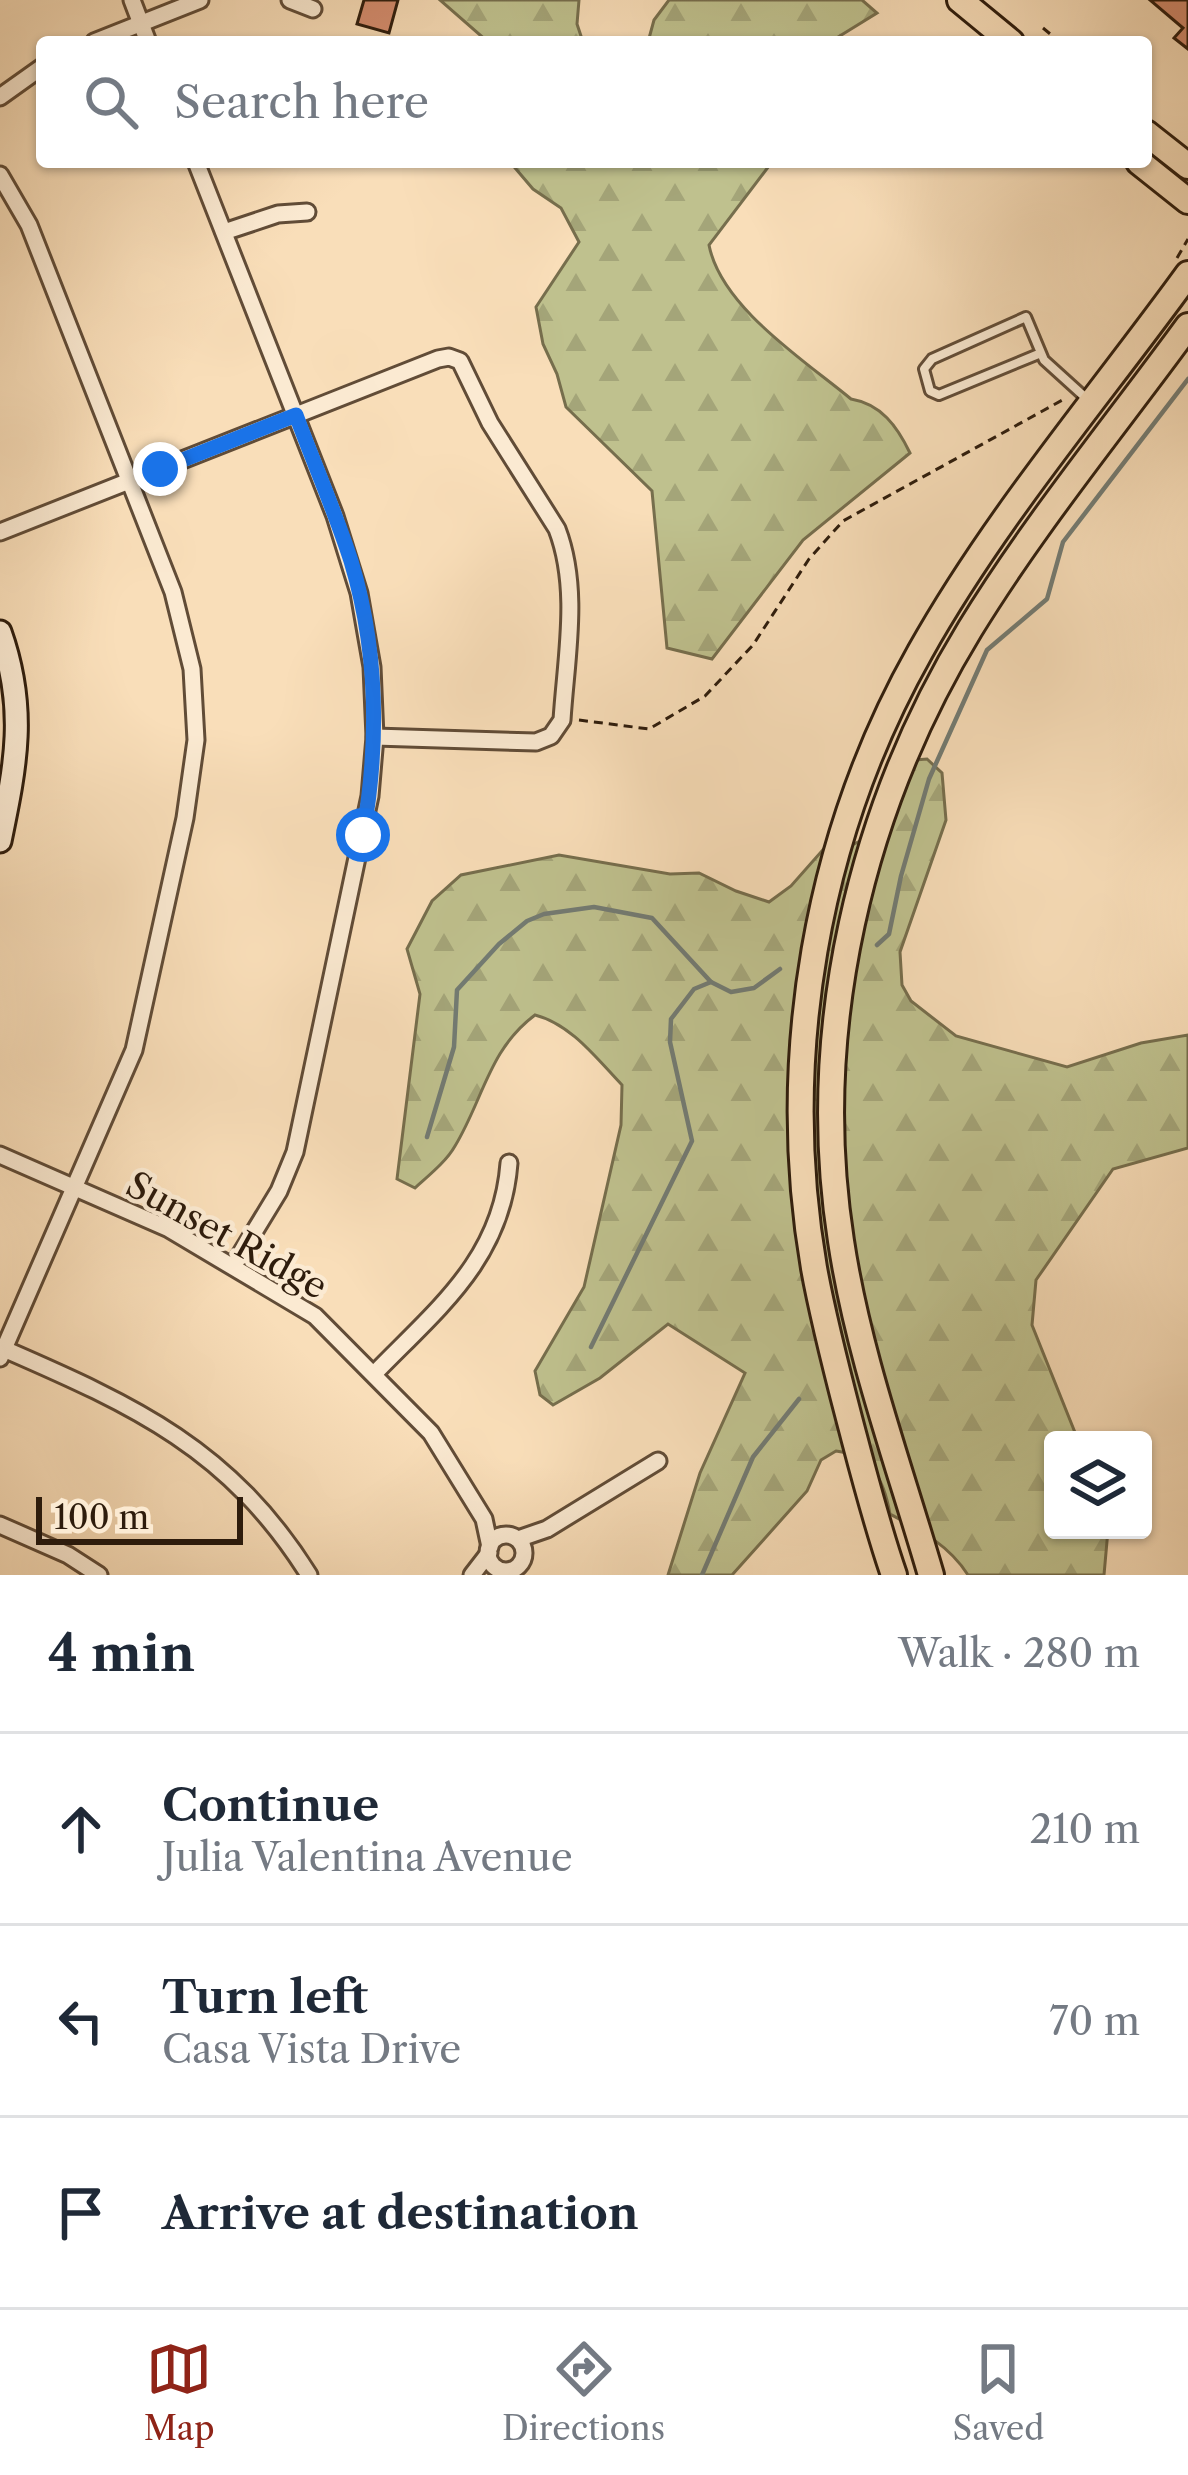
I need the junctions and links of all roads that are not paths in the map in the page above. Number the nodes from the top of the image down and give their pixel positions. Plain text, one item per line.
1 (132, 0) edge
2 (200, 0) edge
3 (290, 0) edge
4 (960, 0) edge
5 (313, 9) dead end
6 (141, 22) junction
7 (108, 36) edge
8 (146, 36) edge
9 (1004, 36) edge
10 (36, 71) edge
11 (0, 98) edge
12 (1152, 138) edge
13 (1188, 166) edge
14 (198, 168) edge
15 (1147, 168) edge
16 (0, 175) edge
17 (1188, 201) edge
18 (307, 212) dead end
19 (224, 232) junction
20 (1180, 270) edge
21 (1188, 326) edge
22 (1041, 353) junction
23 (1085, 398) junction
24 (296, 415) junction
25 (130, 481) junction
26 (0, 532) edge
27 (0, 632) edge
28 (375, 737) junction
29 (0, 841) edge
30 (0, 1154) edge
31 (509, 1163) dead end
32 (74, 1187) junction
33 (234, 1265) junction
34 (2, 1353) edge
35 (375, 1373) junction
36 (658, 1462) dead end
37 (484, 1519) junction
38 (0, 1525) edge
39 (489, 1550) junction
40 (520, 1553) edge
41 (505, 1572) edge
42 (99, 1575) edge
43 (309, 1575) edge
44 (476, 1575) edge
45 (895, 1575) edge
46 (932, 1575) edge

1 - 6 street
2 - 6 street
3 - 5 street
4 - 9 main road
6 - 7 street
6 - 8 street
10 - 11 street
12 - 13 main road
14 - 19 street
15 - 17 main road
16 - 25 street
18 - 19 street
19 - 24 street
20 - 23 main road
21 - 46 main road
22 - 22 lane
22 - 23 lane
23 - 45 main road
24 - 25 street
24 - 28 street
24 - 28 street
25 - 26 street
25 - 32 street
27 - 29 street
28 - 33 street
30 - 32 street, Sunset Ridge
31 - 35 street
32 - 33 street, Sunset Ridge
32 - 34 street
33 - 35 street, Sunset Ridge
34 - 43 street
35 - 37 street, Sunset Ridge
36 - 40 street
37 - 39 street, Sunset Ridge
37 - 40 street, Sunset Ridge
38 - 42 street
39 - 40 street
39 - 41 street, Sunset Ridge
39 - 44 street
40 - 41 street
41 - 44 street

